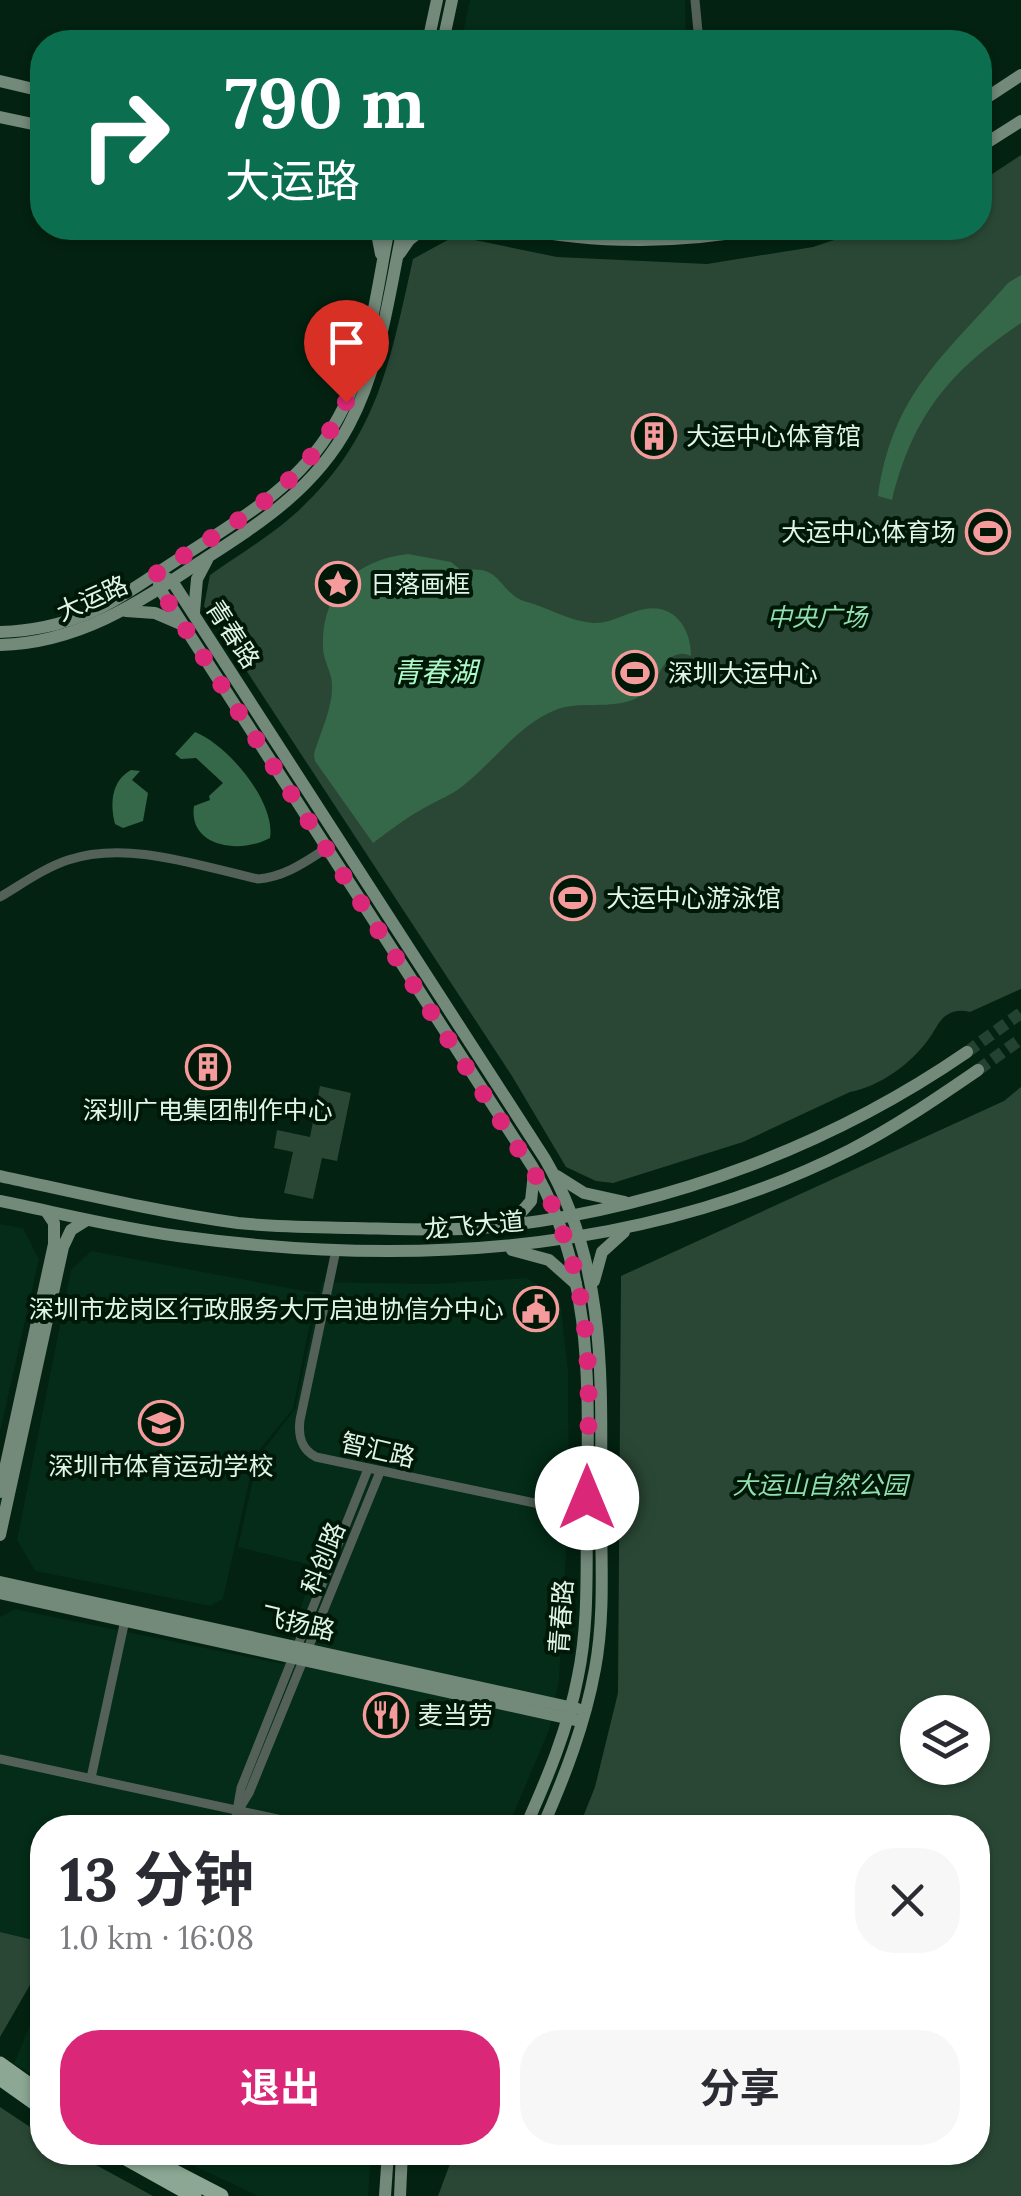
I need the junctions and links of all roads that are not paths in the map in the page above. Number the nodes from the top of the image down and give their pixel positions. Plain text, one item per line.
1 (437, 0) edge
2 (452, 0) edge
3 (695, 0) edge
4 (431, 30) edge
5 (446, 30) edge
6 (698, 30) edge
7 (1021, 75) edge
8 (0, 81) edge
9 (30, 87) edge
10 (992, 94) edge
11 (0, 116) edge
12 (1021, 121) edge
13 (30, 123) edge
14 (992, 139) edge
15 (378, 240) edge
16 (387, 240) edge
17 (401, 240) edge
18 (409, 240) edge
19 (396, 260) junction
20 (381, 266) junction
21 (212, 555) junction
22 (157, 573) junction
23 (166, 585) junction
24 (123, 612) junction
25 (190, 622) junction
26 (0, 632) edge
27 (0, 645) edge
28 (327, 848) junction
29 (0, 897) edge
30 (967, 1052) tunnel mouth
31 (978, 1070) tunnel mouth
32 (532, 1166) junction
33 (553, 1173) junction
34 (0, 1176) edge
35 (0, 1201) edge
36 (633, 1203) junction
37 (46, 1210) junction
38 (574, 1216) junction
39 (558, 1218) junction
40 (87, 1219) junction
41 (510, 1226) junction
42 (630, 1227) junction
43 (581, 1237) junction
44 (566, 1240) junction
45 (500, 1248) junction
46 (336, 1250) junction
47 (586, 1288) junction
48 (368, 1468) junction
49 (380, 1472) junction
50 (0, 1492) edge
51 (587, 1514) junction
52 (0, 1534) edge
53 (0, 1582) edge
54 (0, 1593) edge
55 (124, 1620) junction
56 (300, 1652) junction
57 (568, 1713) junction
58 (584, 1716) junction
59 (0, 1759) edge
60 (91, 1778) junction
61 (238, 1810) junction
62 (237, 1815) edge
63 (260, 1815) edge
64 (530, 1815) edge
65 (548, 1815) edge
66 (0, 2064) edge
67 (0, 2078) edge
68 (30, 2085) edge
69 (30, 2099) edge
70 (138, 2165) edge
71 (161, 2165) edge
72 (387, 2165) edge
73 (401, 2165) edge
74 (194, 2196) edge
75 (220, 2196) edge
76 (385, 2196) edge
77 (400, 2196) edge

1 - 4 street
2 - 5 street
3 - 6 street
7 - 10 street
8 - 9 street
11 - 13 street
12 - 14 street
15 - 20 street
16 - 20 street, 大运路
17 - 19 street, 大运路
18 - 19 street
19 - 21 street, 大运路
20 - 22 street, 大运路
21 - 23 street, 大运路
21 - 25 street
22 - 23 street, 青春路
22 - 26 street, 大运路
23 - 24 street, 大运路
23 - 25 street, 青春路
24 - 25 street
24 - 27 street, 大运路
25 - 28 street, 青春路
25 - 33 street, 青春路
28 - 29 street
28 - 32 street, 青春路
30 - 36 street, 龙飞大道
31 - 42 street, 龙飞大道
32 - 39 street, 青春路
32 - 41 street
33 - 36 street
33 - 38 street, 青春路
34 - 41 street, 龙飞大道
35 - 37 street, 龙飞大道
36 - 38 street, 龙飞大道
37 - 40 street, 龙飞大道
37 - 50 street
38 - 39 street, 龙飞大道
38 - 43 street, 青春路
39 - 41 street, 龙飞大道
39 - 44 street, 青春路
40 - 46 street, 龙飞大道
40 - 52 street
42 - 43 street, 龙飞大道
42 - 47 street
43 - 44 street, 龙飞大道
43 - 47 street, 青春路
44 - 45 street, 龙飞大道
44 - 47 street, 青春路
45 - 46 street, 龙飞大道
45 - 47 street
46 - 48 street, 智汇路
47 - 51 street, 青春路
47 - 58 street, 青春路
48 - 49 street, 智汇路
48 - 56 street
49 - 51 street, 智汇路
49 - 56 street, 科创路
51 - 57 street, 青春路
53 - 56 street, 飞扬路
54 - 55 street, 飞扬路
55 - 56 street, 飞扬路
55 - 60 street
56 - 57 street, 飞扬路
56 - 61 street
57 - 58 street, 飞扬路
57 - 64 street, 青春路
58 - 65 street, 青春路
59 - 60 street
60 - 61 street
61 - 62 street
61 - 63 street
66 - 68 main road
67 - 69 main road
70 - 74 main road
71 - 75 main road
72 - 76 street
73 - 77 street

